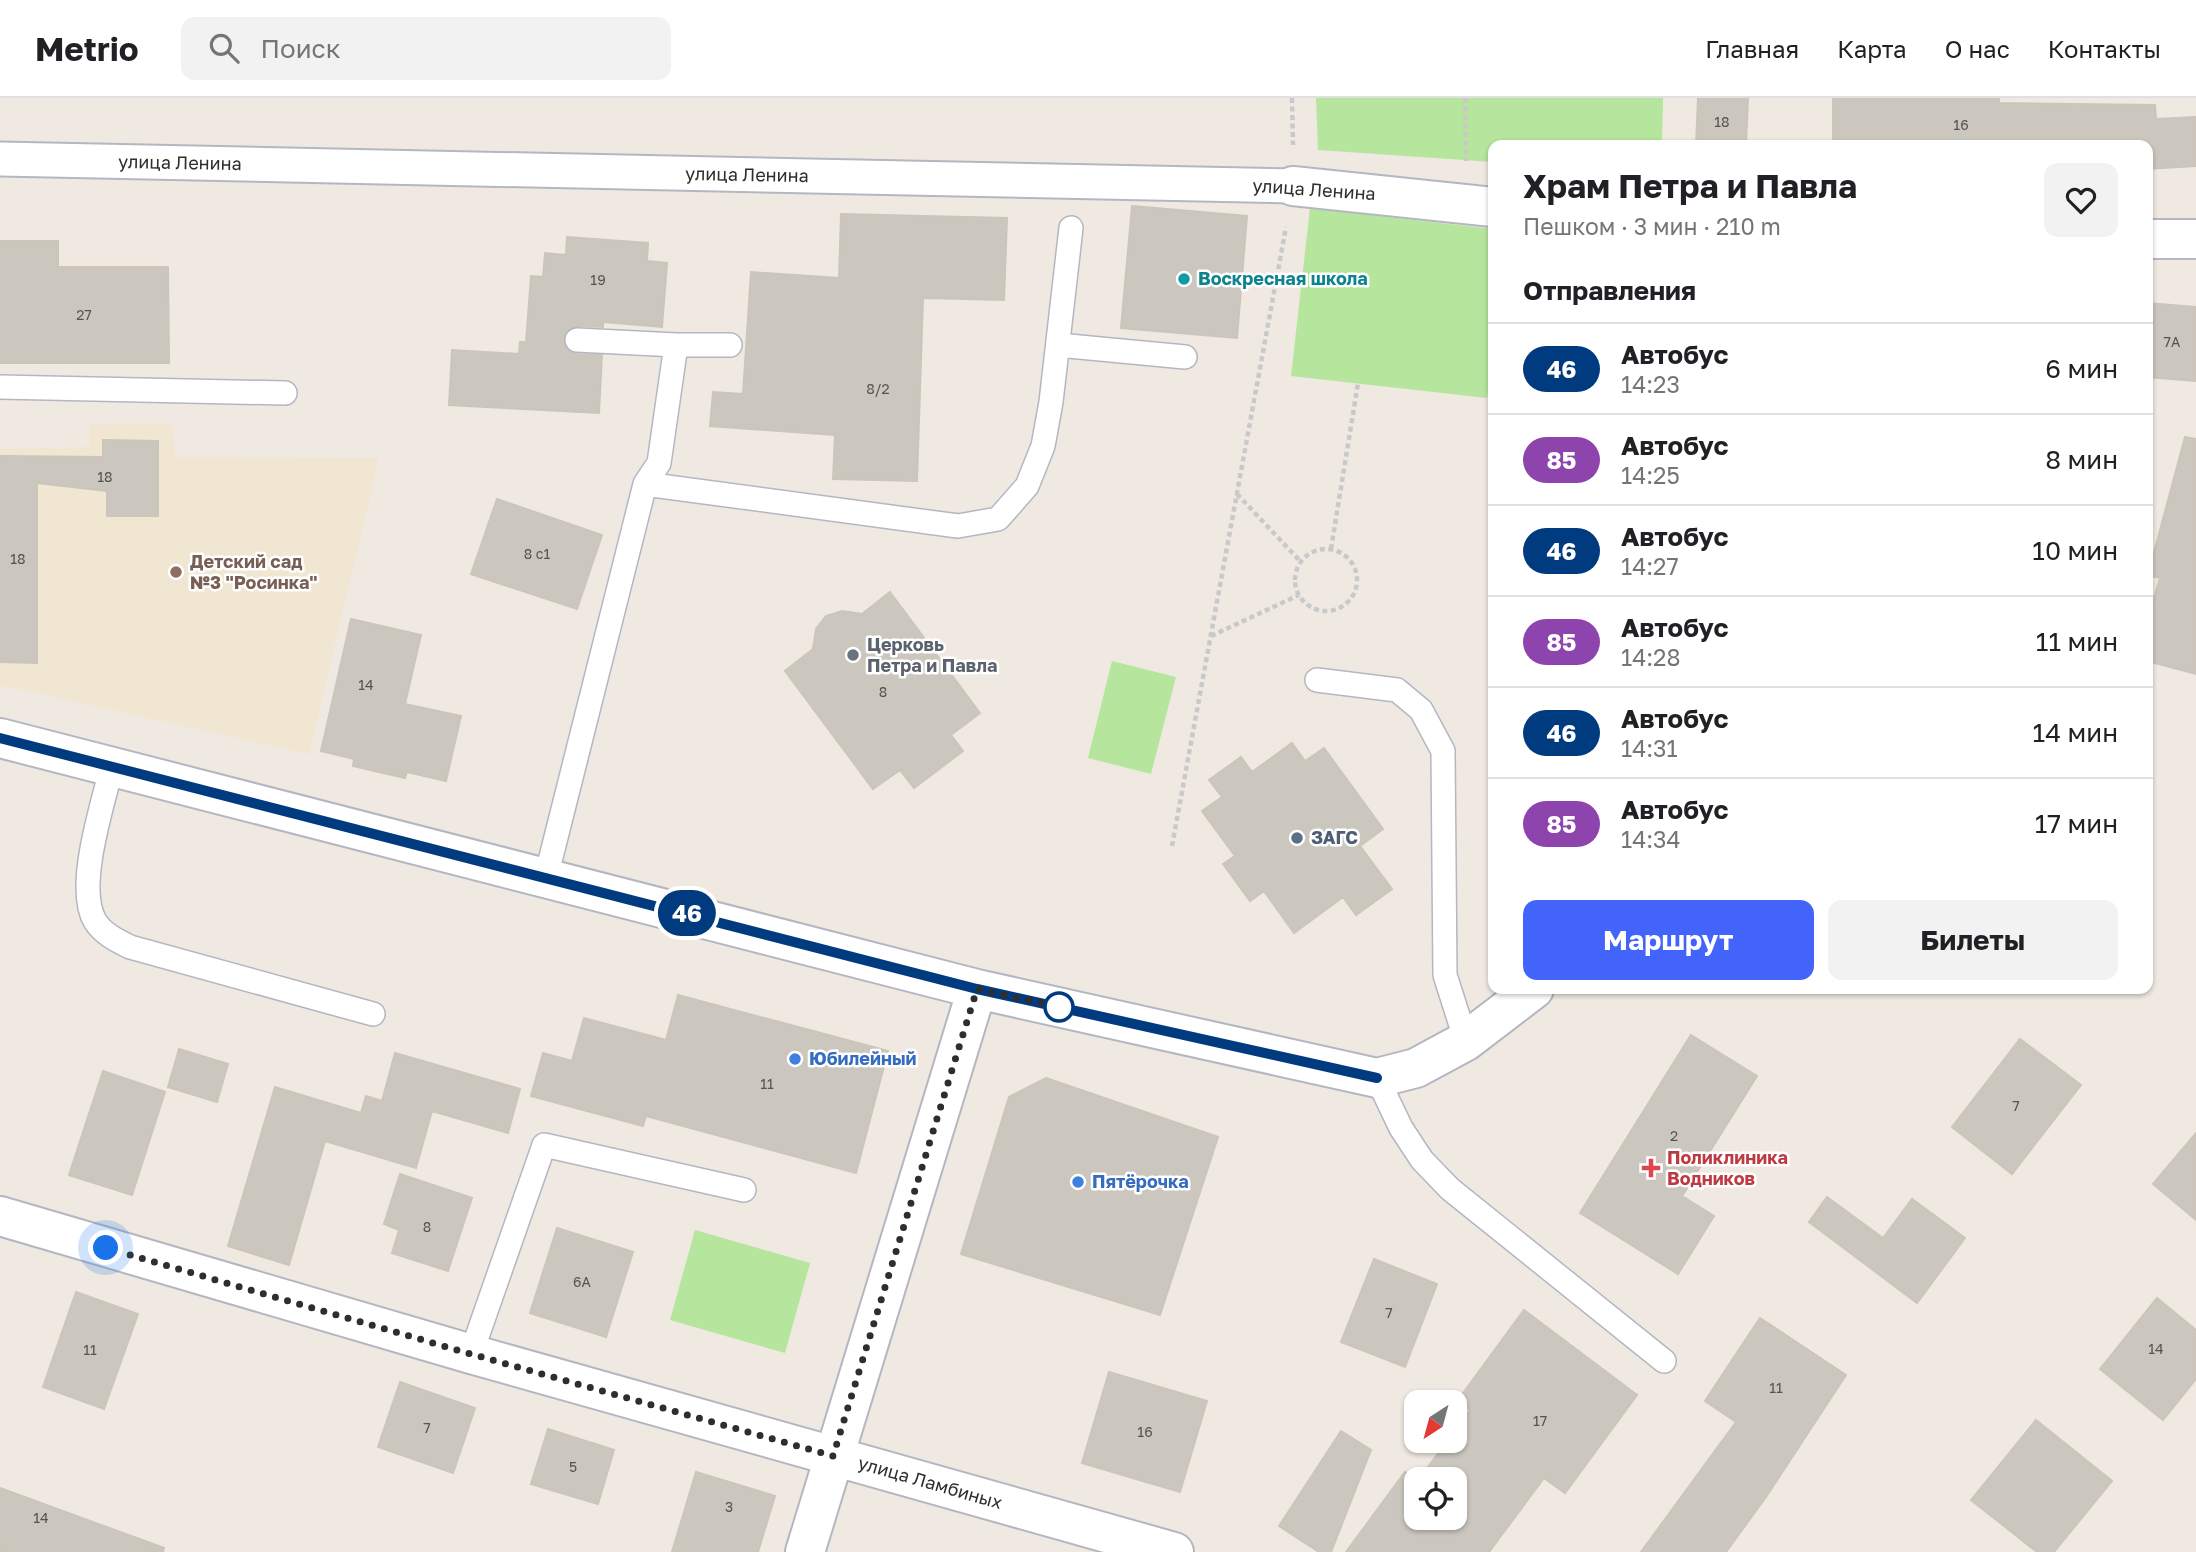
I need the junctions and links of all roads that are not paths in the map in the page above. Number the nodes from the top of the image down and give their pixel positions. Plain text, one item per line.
1 (0, 159) edge
2 (1293, 186) joint
3 (1488, 206) edge
4 (1071, 228) dead end
5 (2196, 239) edge
6 (2153, 240) edge
7 (577, 340) dead end
8 (676, 345) junction
9 (730, 345) dead end
10 (1058, 345) junction
11 (1185, 356) dead end
12 (0, 387) edge
13 (285, 393) dead end
14 (645, 484) junction
15 (1317, 680) dead end
16 (0, 738) edge
17 (112, 766) junction
18 (546, 877) junction
19 (977, 989) junction
20 (1527, 994) edge
21 (373, 1014) dead end
22 (1466, 1041) junction
23 (1377, 1078) junction
24 (744, 1190) dead end
25 (0, 1216) edge
26 (471, 1354) junction
27 (1664, 1361) dead end
28 (833, 1456) junction
29 (805, 1552) edge
30 (1174, 1552) edge

1 - 2 street, улица Ленина
2 - 3 street, улица Ленина
4 - 10 lane
5 - 6 street
7 - 8 lane
8 - 9 lane
8 - 14 lane
10 - 11 lane
10 - 14 lane
12 - 13 lane
14 - 18 lane
15 - 22 lane
16 - 17 street
17 - 18 street
17 - 21 lane
18 - 19 street
19 - 23 street
19 - 28 street
20 - 22 street
22 - 23 street
23 - 27 lane
24 - 26 lane
25 - 26 street, улица Ламбиных
26 - 28 street, улица Ламбиных
28 - 29 street
28 - 30 street, улица Ламбиных

